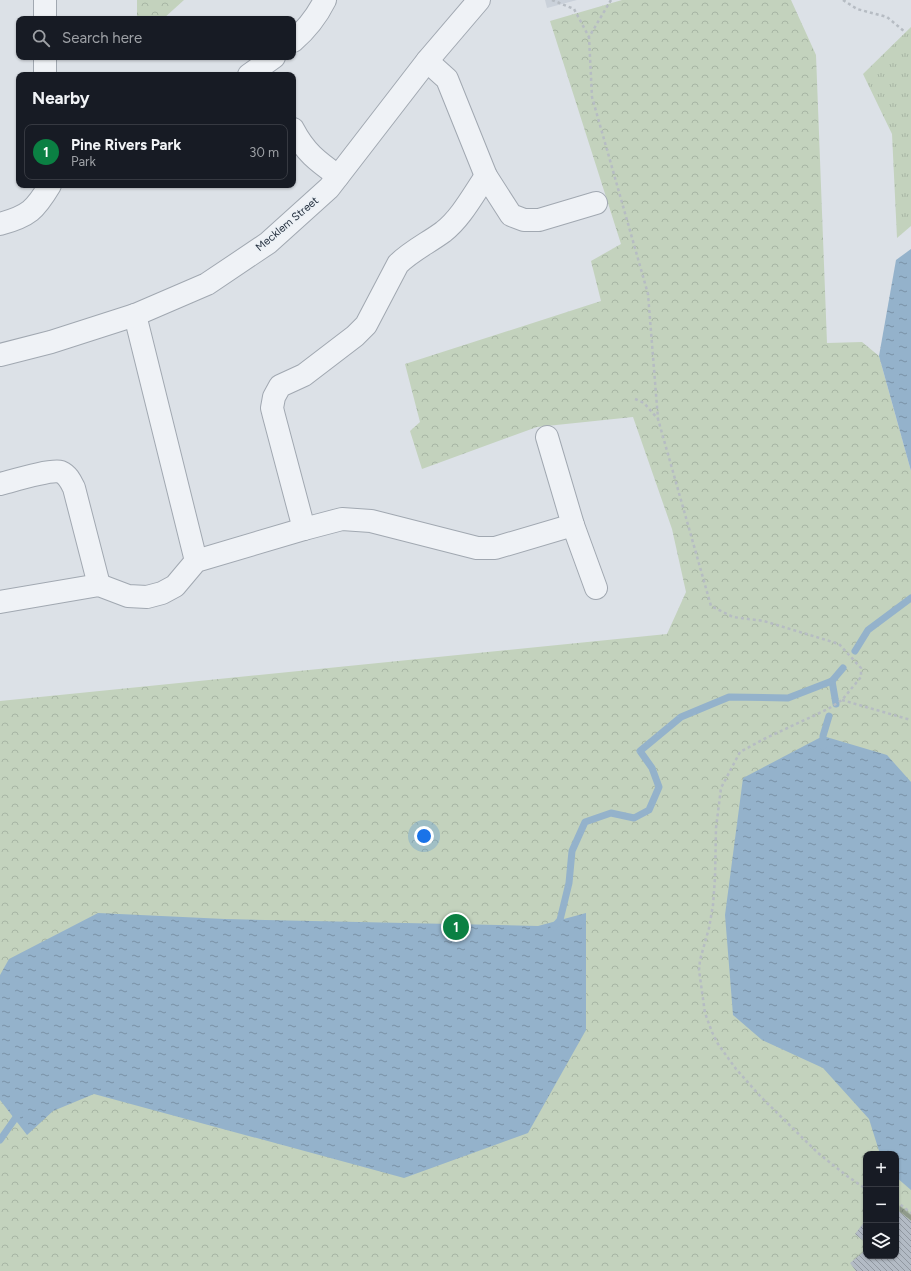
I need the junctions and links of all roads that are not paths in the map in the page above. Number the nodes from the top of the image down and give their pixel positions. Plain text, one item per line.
1 (45, 0) edge
2 (325, 0) edge
3 (479, 0) edge
4 (45, 16) edge
5 (296, 39) edge
6 (45, 60) edge
7 (427, 60) junction
8 (45, 72) edge
9 (296, 135) edge
10 (338, 176) junction
11 (486, 176) junction
12 (48, 188) edge
13 (596, 203) dead end
14 (0, 224) edge
15 (135, 316) junction
16 (0, 355) edge
17 (547, 437) dead end
18 (0, 484) edge
19 (573, 525) junction
20 (304, 529) junction
21 (196, 561) junction
22 (99, 585) junction
23 (596, 588) dead end
24 (0, 602) edge

1 - 4 street
2 - 5 street
3 - 7 street, Mecklem Street
6 - 8 street
7 - 10 street, Mecklem Street
7 - 11 street
9 - 10 street
10 - 15 street, Mecklem Street
11 - 13 street
11 - 20 street
12 - 14 street
15 - 16 street, Mecklem Street
15 - 21 street
17 - 19 street
18 - 22 street
19 - 20 street
19 - 23 street
20 - 21 street
21 - 22 street
22 - 24 street

